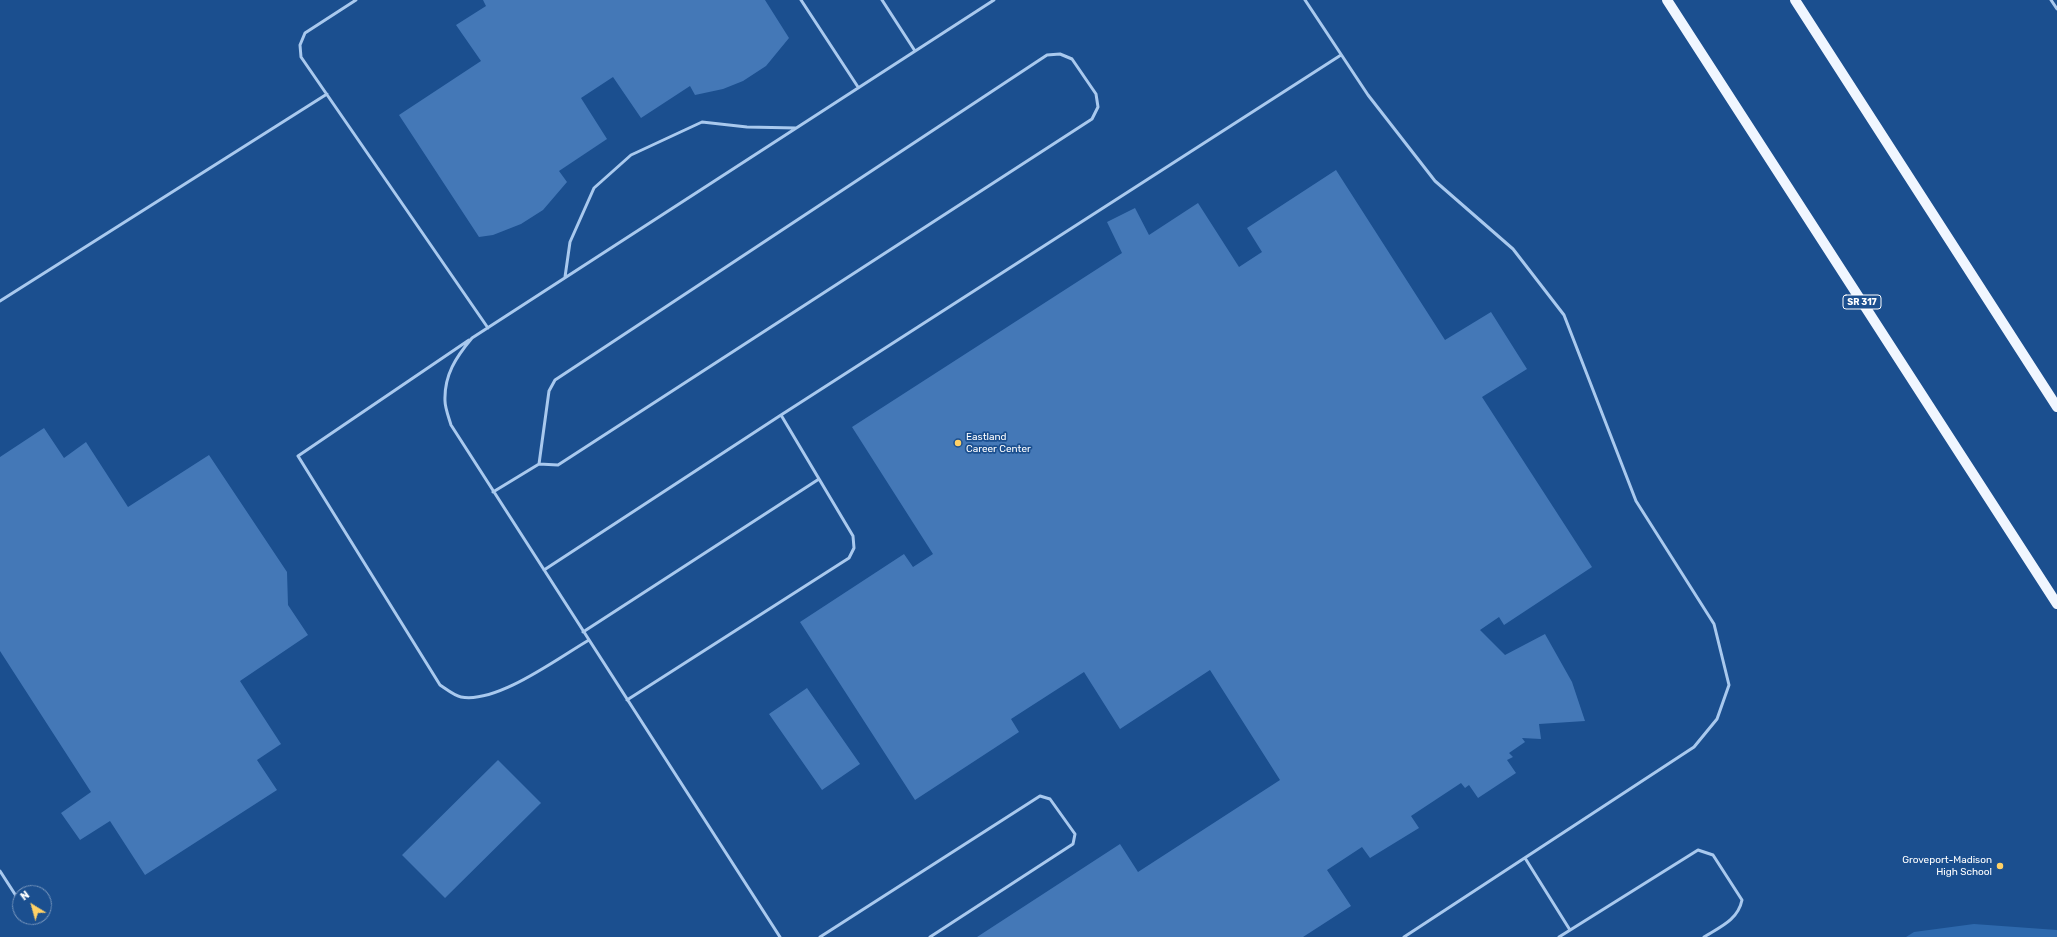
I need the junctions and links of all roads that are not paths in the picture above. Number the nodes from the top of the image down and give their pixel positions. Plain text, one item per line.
1 (356, 0) edge
2 (801, 0) edge
3 (882, 0) edge
4 (994, 0) edge
5 (1305, 0) edge
6 (1667, 0) edge
7 (1795, 0) edge
8 (2051, 0) edge
9 (2057, 9) edge
10 (915, 51) junction
11 (1341, 55) junction
12 (858, 87) junction
13 (327, 94) junction
14 (796, 128) junction
15 (565, 278) junction
16 (0, 301) edge
17 (488, 328) junction
18 (472, 338) junction
19 (2057, 407) edge
20 (781, 415) junction
21 (539, 464) junction
22 (819, 479) junction
23 (493, 492) junction
24 (544, 570) junction
25 (2057, 604) edge
26 (583, 632) junction
27 (588, 640) junction
28 (627, 700) junction
29 (1524, 858) junction
30 (0, 871) edge
31 (12, 890) edge
32 (1570, 930) junction
33 (780, 937) edge
34 (820, 937) edge
35 (930, 937) edge
36 (1404, 937) edge
37 (1559, 937) edge
38 (1704, 937) edge

1 - 13 lane
2 - 12 lane
3 - 10 lane
4 - 10 lane
5 - 11 lane
6 - 25 main road, SR 317
7 - 19 main road
8 - 9 lane
10 - 12 lane
11 - 20 lane
11 - 29 lane
12 - 14 lane
13 - 16 lane
13 - 17 lane
14 - 15 lane
14 - 15 lane
15 - 17 lane
17 - 18 lane
18 - 23 lane
18 - 27 lane
20 - 22 lane
20 - 24 lane
21 - 21 lane
21 - 23 lane
22 - 26 lane
22 - 28 lane
23 - 24 lane
24 - 26 lane
26 - 27 lane
27 - 28 lane
28 - 33 lane
29 - 32 lane
29 - 36 lane
30 - 31 lane
32 - 37 lane
32 - 38 lane
34 - 35 lane

